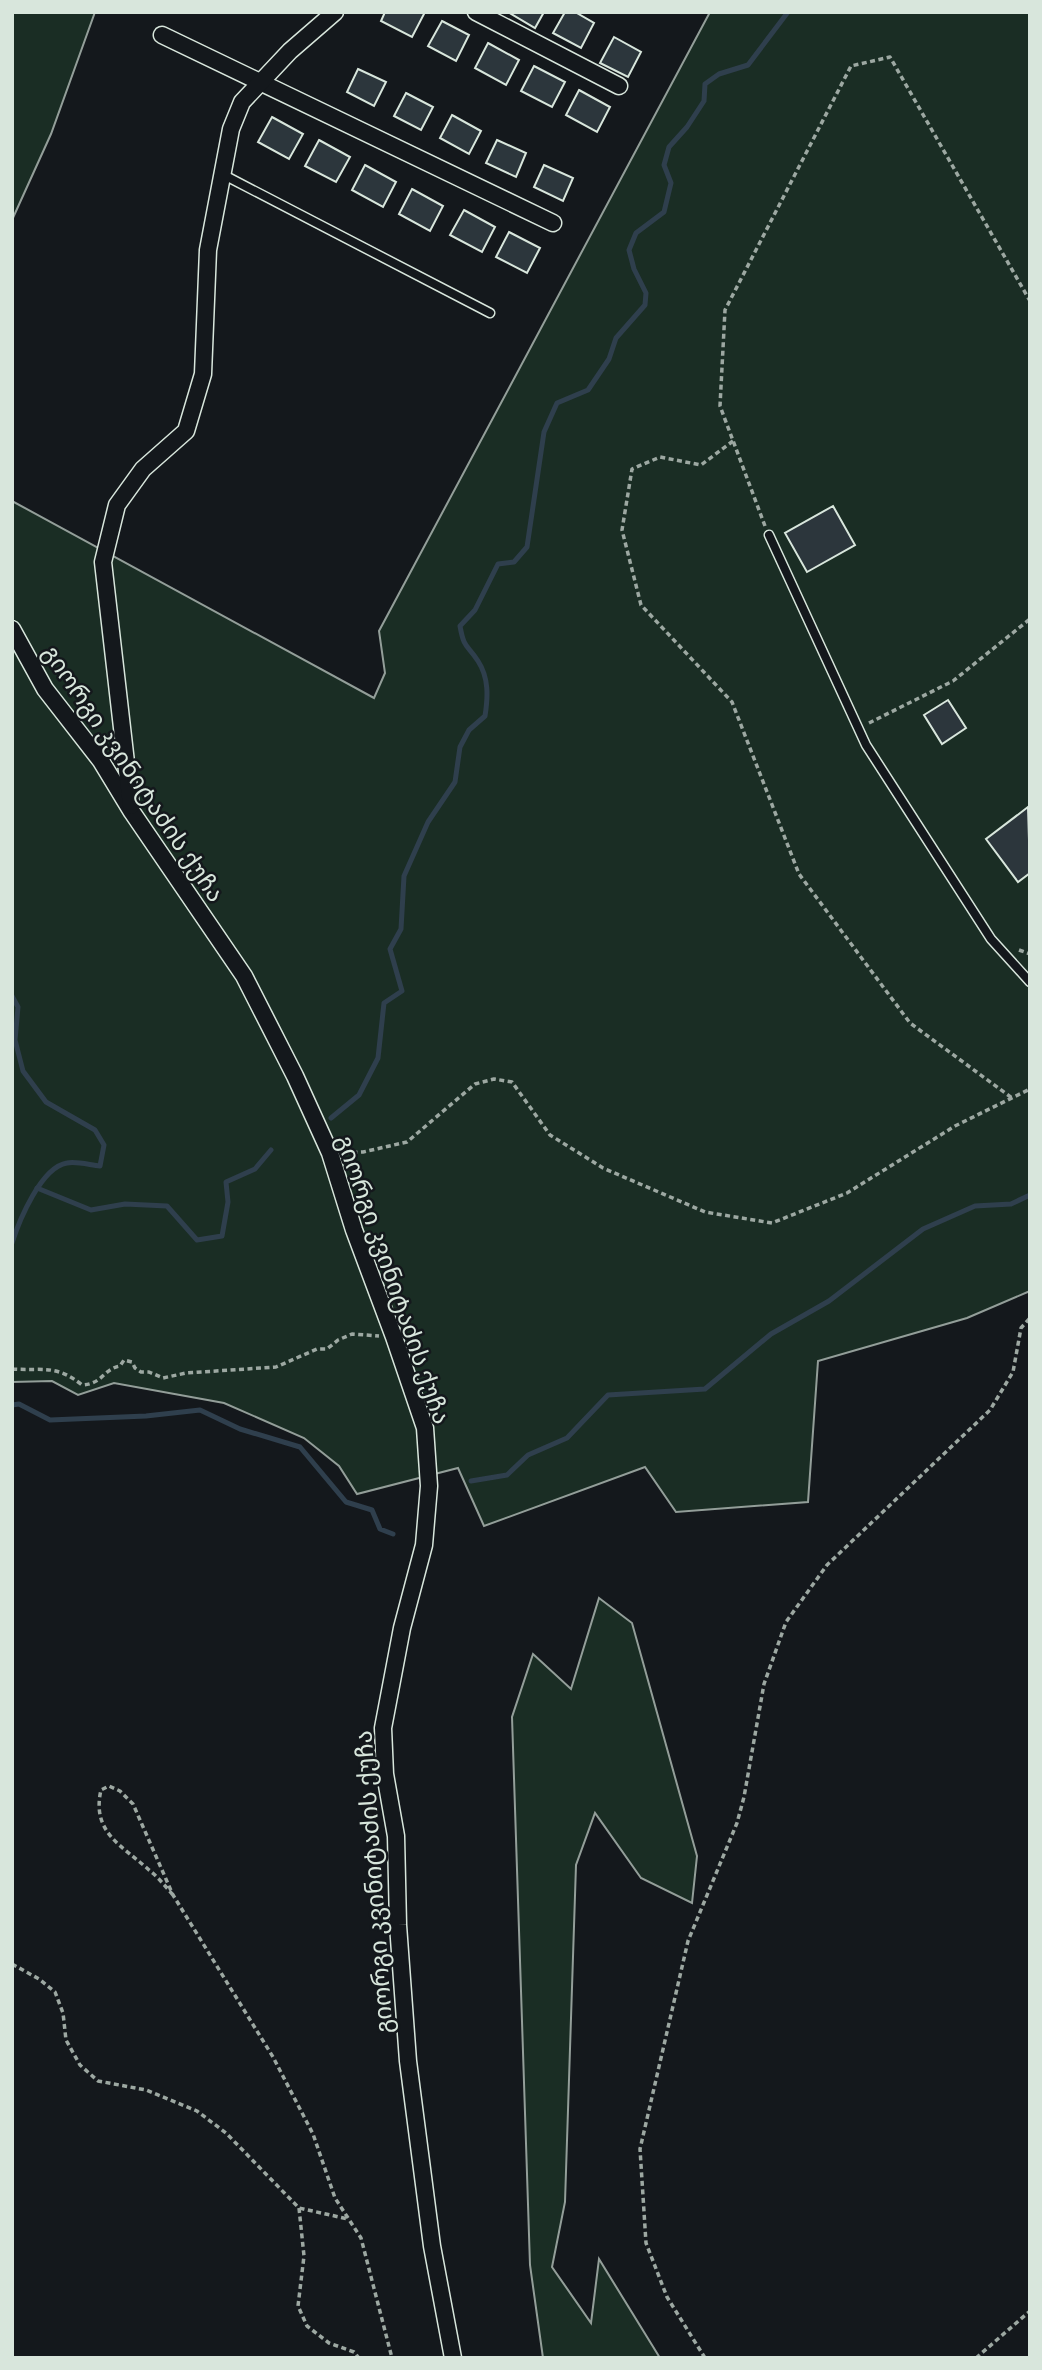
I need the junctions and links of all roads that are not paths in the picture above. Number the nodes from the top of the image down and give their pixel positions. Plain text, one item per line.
1 (335, 12) edge
2 (476, 12) edge
3 (162, 34) dead end
4 (261, 82) junction
5 (618, 86) dead end
6 (222, 174) junction
7 (553, 223) dead end
8 (490, 313) dead end
9 (769, 535) road end
10 (12, 629) edge
11 (132, 812) junction
12 (1030, 982) edge
13 (453, 2358) edge

1 - 4 street
2 - 5 street
3 - 4 street
4 - 6 street
4 - 7 street
6 - 8 lane
6 - 11 street
9 - 12 lane
10 - 11 street, გიორგი კვინიტაძის ქუჩა
11 - 13 street, გიორგი კვინიტაძის ქუჩა

